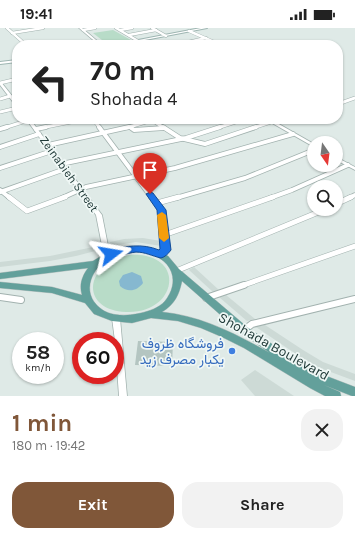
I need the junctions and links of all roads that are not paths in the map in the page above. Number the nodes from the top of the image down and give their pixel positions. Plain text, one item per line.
1 (7, 28) edge
2 (43, 28) edge
3 (95, 28) edge
4 (116, 28) edge
5 (132, 28) edge
6 (152, 28) edge
7 (206, 28) edge
8 (81, 29) edge
9 (120, 30) junction
10 (156, 30) junction
11 (189, 31) junction
12 (12, 33) junction
13 (129, 36) junction
14 (166, 36) junction
15 (206, 38) junction
16 (20, 40) edge
17 (95, 40) edge
18 (136, 40) edge
19 (144, 40) edge
20 (197, 40) edge
21 (210, 40) edge
22 (12, 62) edge
23 (0, 63) edge
24 (12, 81) edge
25 (1, 85) edge
26 (11, 97) joint
27 (355, 98) edge
28 (0, 99) edge
29 (343, 102) edge
30 (12, 109) edge
31 (0, 112) edge
32 (16, 124) edge
33 (32, 124) edge
34 (61, 124) edge
35 (97, 124) edge
36 (139, 124) edge
37 (158, 124) edge
38 (230, 124) edge
39 (258, 124) edge
40 (276, 124) edge
41 (130, 127) junction
42 (164, 128) junction
43 (0, 129) edge
44 (36, 129) junction
45 (104, 133) junction
46 (39, 134) junction
47 (293, 134) junction
48 (184, 139) junction
49 (307, 142) edge
50 (48, 145) junction
51 (0, 147) edge
52 (52, 151) junction
53 (118, 152) junction
54 (307, 153) edge
55 (343, 162) edge
56 (62, 164) junction
57 (348, 165) junction
58 (0, 168) edge
59 (65, 169) junction
60 (355, 169) edge
61 (137, 177) junction
62 (81, 190) junction
63 (1, 192) edge
64 (355, 195) edge
65 (343, 201) edge
66 (157, 203) junction
67 (309, 216) edge
68 (164, 235) junction
69 (355, 246) edge
70 (161, 255) junction
71 (106, 256) junction
72 (95, 264) junction
73 (176, 271) junction
74 (0, 276) edge
75 (0, 285) edge
76 (0, 297) edge
77 (206, 298) junction
78 (355, 299) edge
79 (22, 300) dead end
80 (88, 300) junction
81 (150, 315) junction
82 (116, 318) junction
83 (244, 330) junction
84 (355, 392) edge
85 (123, 396) edge
86 (336, 396) edge

1 - 12 street
2 - 12 street
3 - 8 street
4 - 9 street
5 - 9 street
6 - 10 street
7 - 11 main road
8 - 17 street
9 - 13 street
10 - 13 street
10 - 14 street
11 - 14 main road
11 - 15 street
12 - 16 street
13 - 18 street
14 - 19 main road
15 - 20 street
15 - 21 street
22 - 23 main road
24 - 25 street
25 - 26 street
26 - 28 street
27 - 29 street
30 - 31 street
32 - 43 street
33 - 44 street, Zeinabieh Street
34 - 44 street
35 - 45 street
36 - 41 street
37 - 42 street
38 - 48 street
39 - 48 street
40 - 47 street
41 - 42 street
41 - 45 street
42 - 48 street
44 - 46 street, Zeinabieh Street
45 - 50 street
45 - 53 street
46 - 50 street, Zeinabieh Street
46 - 51 street
47 - 49 street
47 - 61 street
48 - 53 street
50 - 52 street, Zeinabieh Street
52 - 56 street, Zeinabieh Street
52 - 58 street
53 - 56 street
53 - 61 street
54 - 66 street
55 - 57 street
56 - 59 street, Zeinabieh Street
57 - 60 street
57 - 68 street
59 - 62 street, Zeinabieh Street
59 - 63 street
61 - 62 street
61 - 66 street
62 - 63 street
62 - 71 street, Zeinabieh Street
64 - 65 street
66 - 68 street
67 - 73 street
68 - 70 street
69 - 77 street
70 - 71 main road
70 - 73 main road
71 - 72 main road
72 - 74 main road
72 - 80 main road
73 - 77 main road, Shohada Boulevard
73 - 81 main road
75 - 80 main road
76 - 79 street
77 - 83 main road, Shohada Boulevard
78 - 83 street
80 - 82 main road
81 - 82 main road
81 - 86 main road, Shohada Boulevard
82 - 85 street
83 - 84 main road, Shohada Boulevard

